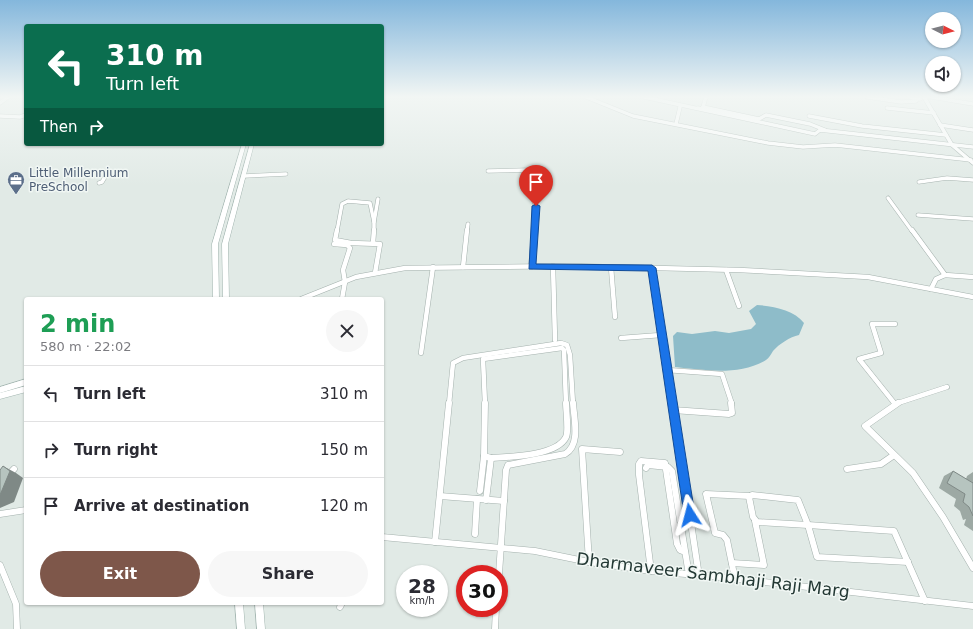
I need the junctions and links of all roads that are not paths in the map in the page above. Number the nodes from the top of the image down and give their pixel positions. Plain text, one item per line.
1 (688, 126) edge
2 (777, 126) edge
3 (815, 126) edge
4 (870, 126) edge
5 (941, 126) edge
6 (949, 126) edge
7 (973, 130) edge
8 (826, 131) junction
9 (946, 135) junction
10 (952, 145) junction
11 (243, 146) edge
12 (252, 146) edge
13 (973, 147) edge
14 (972, 162) edge
15 (488, 171) dead end
16 (108, 172) dead end
17 (286, 174) dead end
18 (244, 176) junction
19 (973, 180) edge
20 (919, 182) dead end
21 (98, 183) dead end
22 (888, 198) dead end
23 (378, 199) dead end
24 (918, 215) dead end
25 (973, 219) edge
26 (374, 222) junction
27 (468, 224) dead end
28 (373, 243) junction
29 (334, 244) dead end
30 (553, 266) junction
31 (433, 267) junction
32 (463, 267) junction
33 (532, 267) junction
34 (611, 267) junction
35 (652, 268) junction
36 (726, 270) junction
37 (375, 273) junction
38 (945, 275) junction
39 (973, 277) edge
40 (345, 282) junction
41 (931, 289) junction
42 (216, 297) edge
43 (226, 297) edge
44 (305, 297) edge
45 (342, 297) edge
46 (973, 297) edge
47 (739, 306) dead end
48 (615, 317) dead end
49 (895, 324) dead end
50 (661, 335) junction
51 (621, 338) dead end
52 (555, 340) dead end
53 (421, 353) dead end
54 (667, 370) junction
55 (24, 383) edge
56 (947, 387) dead end
57 (0, 390) edge
58 (24, 390) edge
59 (0, 396) edge
60 (895, 404) junction
61 (673, 410) junction
62 (620, 452) dead end
63 (894, 455) junction
64 (484, 456) junction
65 (491, 458) junction
66 (665, 467) junction
67 (646, 468) dead end
68 (14, 469) dead end
69 (847, 469) dead end
70 (0, 484) edge
71 (480, 491) dead end
72 (440, 496) junction
73 (750, 496) junction
74 (477, 499) junction
75 (486, 500) junction
76 (504, 502) junction
77 (24, 510) edge
78 (0, 514) edge
79 (755, 521) junction
80 (807, 525) junction
81 (475, 534) dead end
82 (384, 537) edge
83 (435, 542) junction
84 (501, 548) junction
85 (590, 562) junction
86 (908, 562) junction
87 (732, 563) junction
88 (0, 565) edge
89 (500, 565) edge
90 (973, 568) edge
91 (651, 572) junction
92 (688, 575) junction
93 (699, 576) junction
94 (735, 579) junction
95 (925, 601) junction
96 (239, 605) edge
97 (259, 605) edge
98 (973, 606) edge
99 (496, 617) edge
100 (17, 629) edge
101 (241, 629) edge
102 (261, 629) edge
103 (495, 629) edge

1 - 14 street
2 - 8 street
3 - 8 street
4 - 9 street
5 - 9 street
6 - 7 street
8 - 10 street
9 - 10 street
10 - 13 street
10 - 14 street
11 - 42 main road
12 - 18 main road
15 - 33 street
16 - 21 street
17 - 18 street
18 - 43 main road
19 - 20 street
22 - 38 street
23 - 26 street
24 - 25 street
26 - 28 street
26 - 28 street
27 - 32 street
28 - 37 street
29 - 40 street
30 - 33 street
30 - 34 street
30 - 52 street
31 - 32 street
31 - 37 street
31 - 53 street
32 - 33 street
34 - 35 street
34 - 48 street
35 - 36 street
35 - 50 street
36 - 41 street
36 - 47 street
37 - 40 street
38 - 39 street
38 - 41 street
40 - 44 street
40 - 45 street
41 - 46 street
49 - 60 street
50 - 51 street
50 - 54 street
54 - 61 street
54 - 61 street
55 - 57 main road
56 - 60 street
58 - 59 main road
60 - 63 street
61 - 93 street
62 - 85 street
63 - 69 street
63 - 90 street
64 - 65 street
64 - 65 street
64 - 71 street
65 - 75 street
66 - 67 street
66 - 91 street
66 - 92 street
68 - 70 street
72 - 74 street
72 - 76 street
72 - 83 street
73 - 79 street
73 - 80 street
73 - 87 street
74 - 75 street
74 - 81 street
75 - 76 street
76 - 84 street
77 - 78 street
79 - 80 street
79 - 87 street
80 - 86 street
80 - 86 street
82 - 83 street, Dharmaveer Sambhaji Raji Marg
83 - 84 street, Dharmaveer Sambhaji Raji Marg
84 - 85 street, Dharmaveer Sambhaji Raji Marg
84 - 89 street
85 - 91 street, Dharmaveer Sambhaji Raji Marg
86 - 95 street
87 - 94 street
88 - 100 street
91 - 92 street, Dharmaveer Sambhaji Raji Marg
92 - 93 street, Dharmaveer Sambhaji Raji Marg
93 - 94 street, Dharmaveer Sambhaji Raji Marg
94 - 95 street, Dharmaveer Sambhaji Raji Marg
95 - 98 street, Dharmaveer Sambhaji Raji Marg
96 - 101 main road
97 - 102 main road
99 - 103 street

